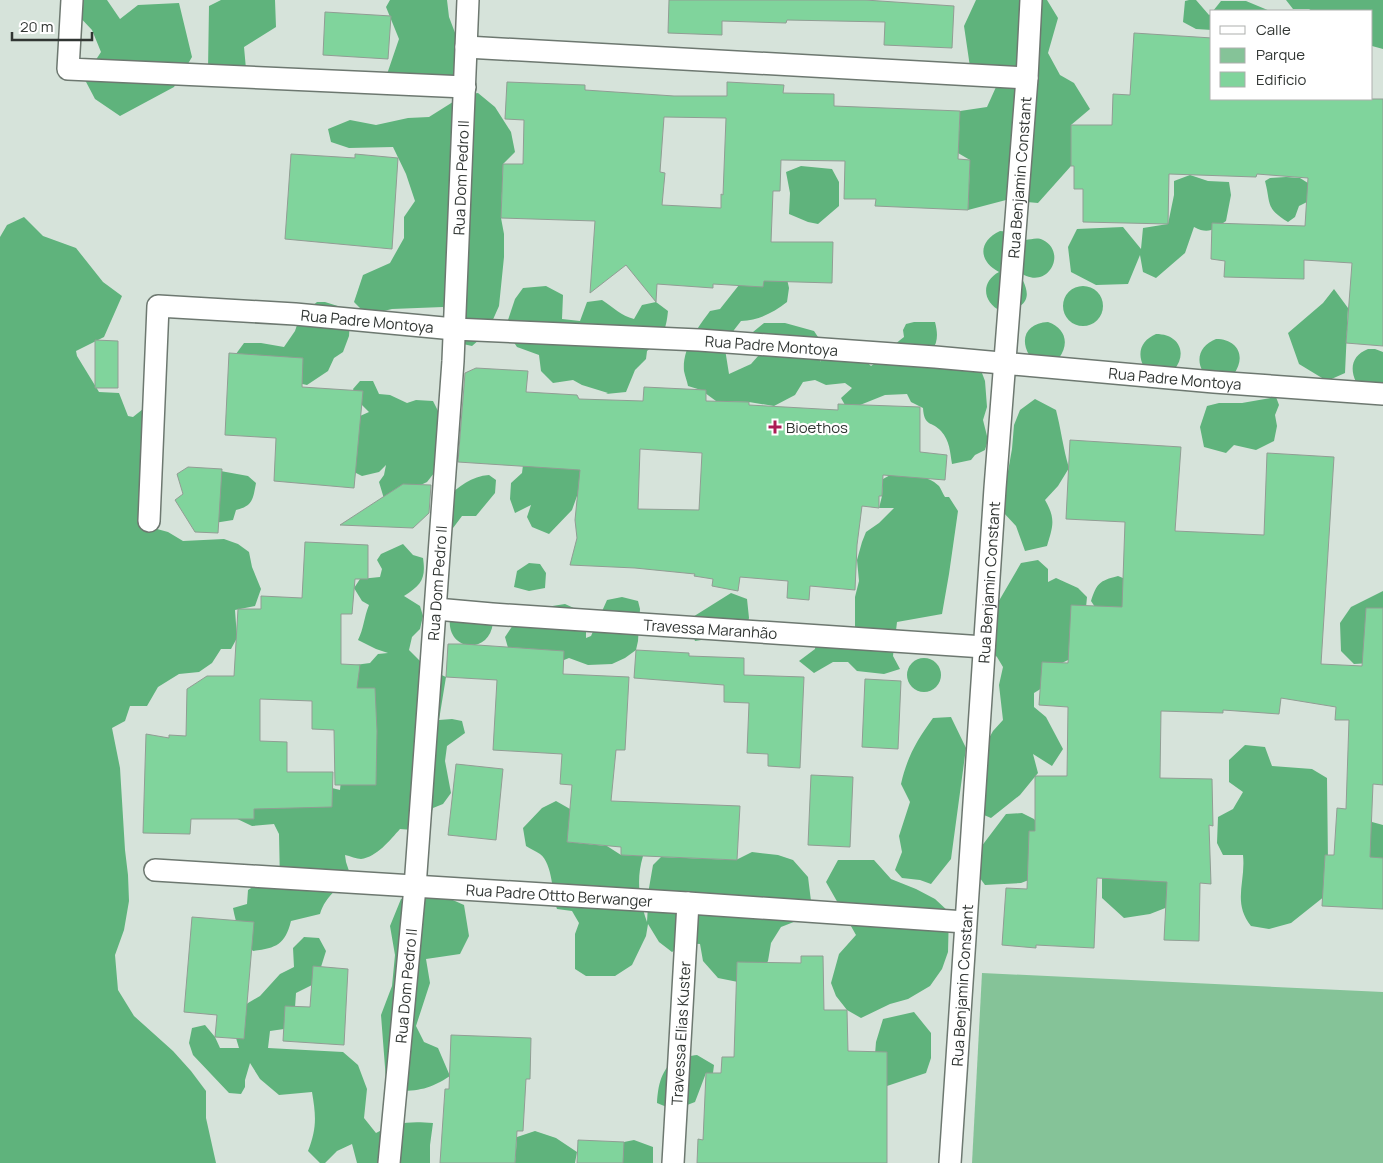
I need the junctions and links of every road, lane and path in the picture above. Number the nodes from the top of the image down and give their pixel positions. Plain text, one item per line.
1 (72, 0) edge
2 (468, 0) edge
3 (1031, 0) edge
4 (466, 47) junction
5 (1027, 78) junction
6 (465, 87) junction
7 (454, 329) junction
8 (1006, 362) junction
9 (1383, 394) edge
10 (150, 521) dead end
11 (436, 609) junction
12 (984, 647) junction
13 (155, 870) dead end
14 (414, 887) junction
15 (688, 903) junction
16 (965, 922) junction
17 (389, 1163) edge
18 (672, 1163) edge
19 (950, 1163) edge

1 - 6 street
2 - 4 street, Rua Dom Pedro II
3 - 5 street, Rua Benjamin Constant
4 - 5 street
4 - 6 street, Rua Dom Pedro II
5 - 8 street, Rua Benjamin Constant
6 - 7 street, Rua Dom Pedro II
7 - 8 street, Rua Padre Montoya
7 - 10 street, Rua Padre Montoya
7 - 11 street, Rua Dom Pedro II
8 - 9 street, Rua Padre Montoya
8 - 12 street, Rua Benjamin Constant
11 - 12 street, Travessa Maranhão
11 - 14 street, Rua Dom Pedro II
12 - 16 street, Rua Benjamin Constant
13 - 14 street, Rua Padre Ottto Berwanger
14 - 15 street, Rua Padre Ottto Berwanger
14 - 17 street, Rua Dom Pedro II
15 - 16 street, Rua Padre Ottto Berwanger
15 - 18 street, Travessa Elias Kuster
16 - 19 street, Rua Benjamin Constant

